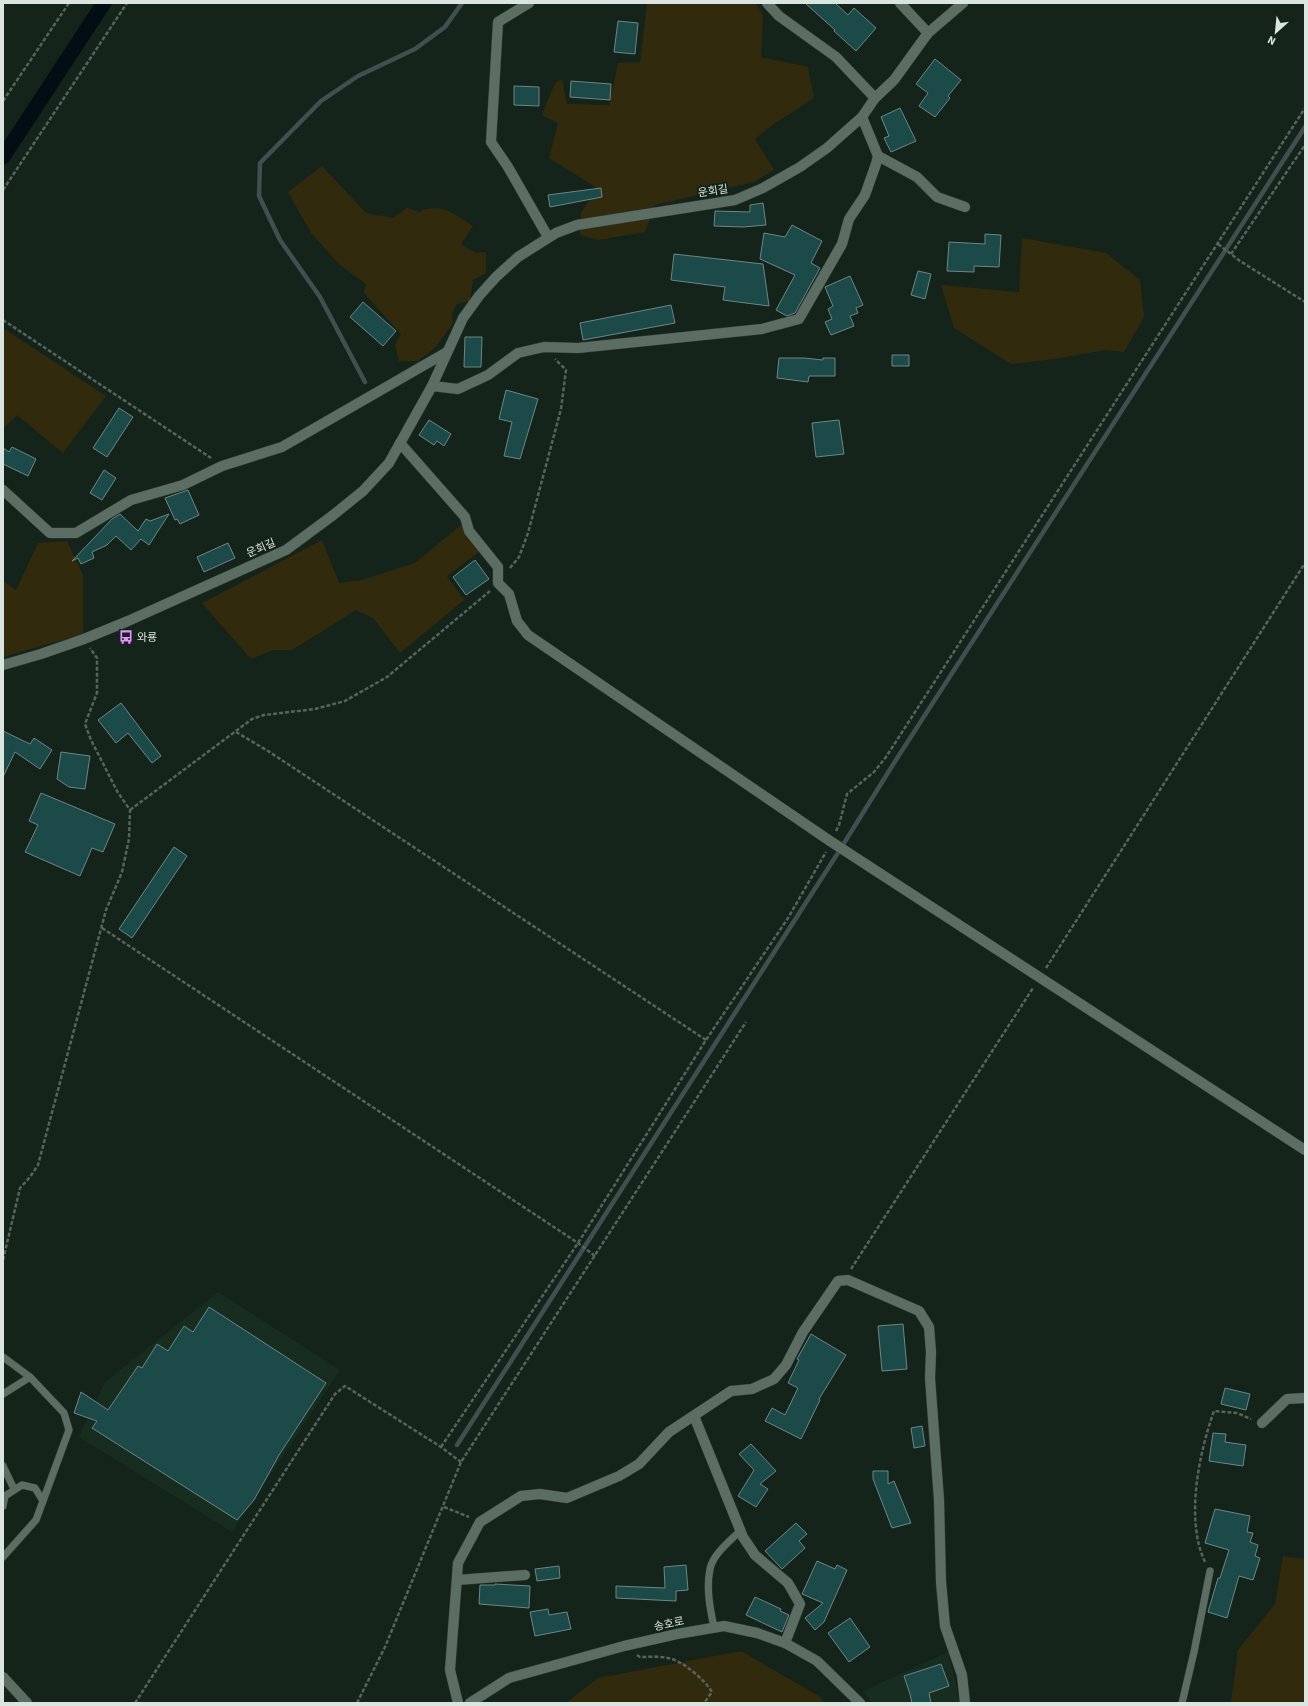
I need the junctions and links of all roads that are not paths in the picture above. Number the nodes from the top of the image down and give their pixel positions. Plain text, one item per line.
1 (529, 3) edge
2 (767, 3) edge
3 (900, 3) edge
4 (963, 3) edge
5 (928, 32) junction
6 (875, 98) junction
7 (862, 117) junction
8 (878, 156) junction
9 (965, 207) dead end
10 (548, 237) junction
11 (447, 352) junction
12 (432, 386) junction
13 (400, 442) junction
14 (3, 490) edge
15 (3, 664) edge
16 (1305, 1150) edge
17 (3, 1356) edge
18 (30, 1377) junction
19 (3, 1394) edge
20 (1305, 1398) edge
21 (694, 1416) junction
22 (1262, 1423) road end
23 (3, 1466) edge
24 (14, 1489) junction
25 (43, 1501) junction
26 (3, 1506) edge
27 (740, 1531) junction
28 (3, 1557) edge
29 (1210, 1571) road end
30 (525, 1575) dead end
31 (457, 1580) junction
32 (714, 1627) junction
33 (785, 1643) junction
34 (3, 1677) edge
35 (27, 1703) edge
36 (458, 1703) edge
37 (470, 1703) edge
38 (860, 1703) edge
39 (965, 1703) edge
40 (1182, 1703) edge

1 - 10 street
2 - 6 street
3 - 5 street
4 - 5 street, 운회길
5 - 6 street, 운회길
6 - 7 street, 운회길
7 - 8 street
7 - 10 street, 운회길
8 - 9 street
8 - 12 street
10 - 11 street, 운회길
11 - 12 street, 운회길
11 - 14 street
12 - 13 street, 운회길
13 - 15 street, 운회길
13 - 16 street
17 - 18 lane
18 - 19 lane
18 - 25 lane
20 - 22 street
21 - 27 street
21 - 31 street
21 - 39 street
23 - 24 lane
24 - 25 lane
24 - 26 lane
25 - 28 lane
27 - 32 lane
27 - 33 street
29 - 40 lane
30 - 31 street
31 - 36 street
32 - 33 street, 송호로
32 - 37 street, 송호로
33 - 38 street, 송호로
34 - 35 street

